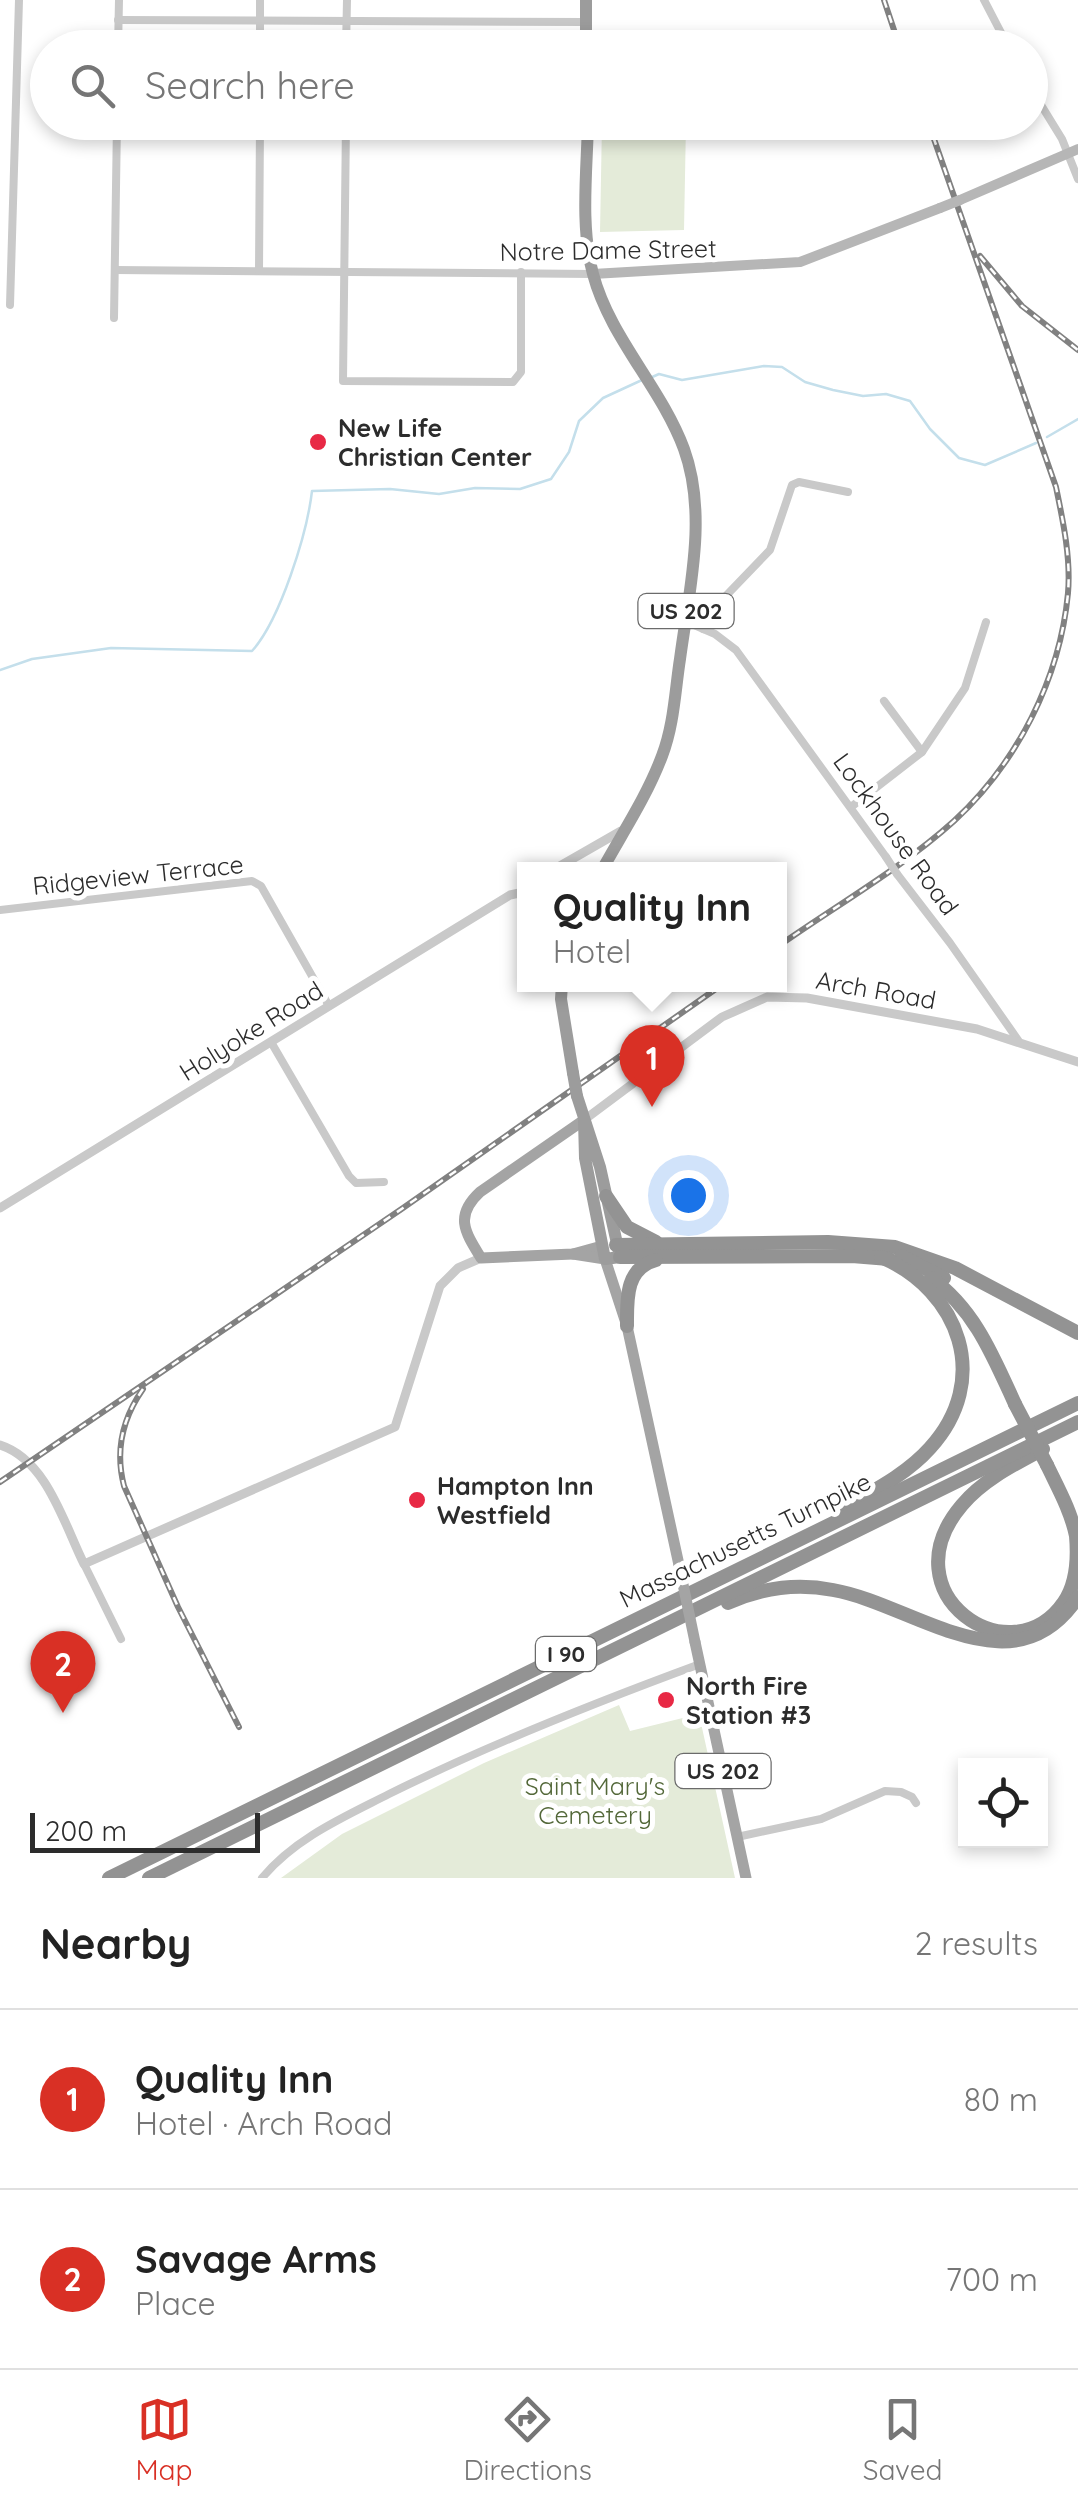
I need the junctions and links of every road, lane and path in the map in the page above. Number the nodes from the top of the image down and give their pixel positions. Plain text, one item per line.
1 (19, 0) edge
2 (118, 0) edge
3 (260, 0) edge
4 (347, 0) edge
5 (586, 0) edge
6 (984, 0) edge
7 (118, 20) junction
8 (260, 21) junction
9 (347, 21) junction
10 (586, 22) junction
11 (118, 30) edge
12 (260, 30) edge
13 (347, 30) edge
14 (586, 30) edge
15 (1000, 30) edge
16 (1048, 114) edge
17 (117, 140) edge
18 (260, 140) edge
19 (346, 140) edge
20 (588, 140) edge
21 (1073, 151) edge
22 (1078, 179) edge
23 (0, 194) edge
24 (12, 194) junction
25 (115, 270) junction
26 (259, 271) junction
27 (344, 271) junction
28 (521, 272) junction
29 (592, 274) junction
30 (0, 282) edge
31 (11, 282) junction
32 (10, 305) dead end
33 (114, 318) dead end
34 (848, 492) dead end
35 (685, 621) junction
36 (986, 622) dead end
37 (703, 629) junction
38 (884, 702) dead end
39 (922, 752) junction
40 (852, 807) junction
41 (624, 830) junction
42 (567, 862) edge
43 (606, 862) edge
44 (517, 892) edge
45 (0, 910) edge
46 (561, 992) edge
47 (329, 1006) junction
48 (1018, 1040) junction
49 (271, 1042) junction
50 (1078, 1062) edge
51 (584, 1120) junction
52 (384, 1182) dead end
53 (606, 1196) junction
54 (0, 1208) edge
55 (611, 1252) junction
56 (671, 1252) junction
57 (881, 1253) junction
58 (481, 1258) junction
59 (626, 1326) junction
60 (1078, 1333) edge
61 (1078, 1403) edge
62 (1078, 1425) edge
63 (0, 1445) edge
64 (1050, 1463) junction
65 (1078, 1515) edge
66 (84, 1564) junction
67 (694, 1589) junction
68 (1078, 1597) edge
69 (121, 1639) dead end
70 (700, 1664) junction
71 (522, 1695) junction
72 (916, 1804) dead end
73 (738, 1837) junction
74 (109, 1878) edge
75 (149, 1878) edge
76 (262, 1878) edge
77 (746, 1878) edge

1 - 24 street
2 - 7 street
3 - 8 street
4 - 9 street
5 - 10 highway
6 - 15 street
7 - 8 street
7 - 11 street
8 - 9 street
8 - 12 street
9 - 10 street
9 - 13 street
10 - 14 highway
16 - 21 street
17 - 25 street
18 - 26 street
19 - 27 street
20 - 29 highway, US 202
21 - 22 street
21 - 29 main road, Notre Dame Street, bridge
23 - 24 street
24 - 31 street
25 - 26 street, Notre Dame Street
25 - 33 street
26 - 27 street, Notre Dame Street
27 - 28 street, Notre Dame Street
27 - 28 street
28 - 29 street, Notre Dame Street
29 - 35 highway, US 202
30 - 31 street
31 - 32 street
34 - 37 street
35 - 37 street, Lockhouse Road
35 - 41 highway, US 202
36 - 39 street
37 - 40 street, Lockhouse Road
38 - 39 street
39 - 40 street
40 - 48 street, Lockhouse Road, bridge
41 - 42 street
41 - 43 highway, US 202
44 - 47 street, Holyoke Road
45 - 47 street, Ridgeview Terrace
46 - 51 highway, US 202, bridge
47 - 49 street, Holyoke Road
48 - 50 street
48 - 51 street, Arch Road
49 - 52 street
49 - 54 street, Holyoke Road
51 - 53 highway, US 202
51 - 55 highway, US 202
51 - 58 main road
53 - 55 highway, US 202
53 - 56 highway
55 - 56 highway
55 - 58 main road
55 - 59 main road, US 202
56 - 57 highway
56 - 59 highway
57 - 60 highway
57 - 64 highway, bridge
57 - 67 highway
58 - 66 street
59 - 70 main road, US 202, bridge
61 - 67 highway, Massachusetts Turnpike / I 90
62 - 64 highway
62 - 71 highway, Massachusetts Turnpike / I 90
63 - 66 street
64 - 65 highway
66 - 69 street
67 - 74 highway, Massachusetts Turnpike / I 90
68 - 71 highway
70 - 73 main road, US 202
70 - 76 street
71 - 75 highway, Massachusetts Turnpike / I 90
72 - 73 street
73 - 77 main road, US 202

